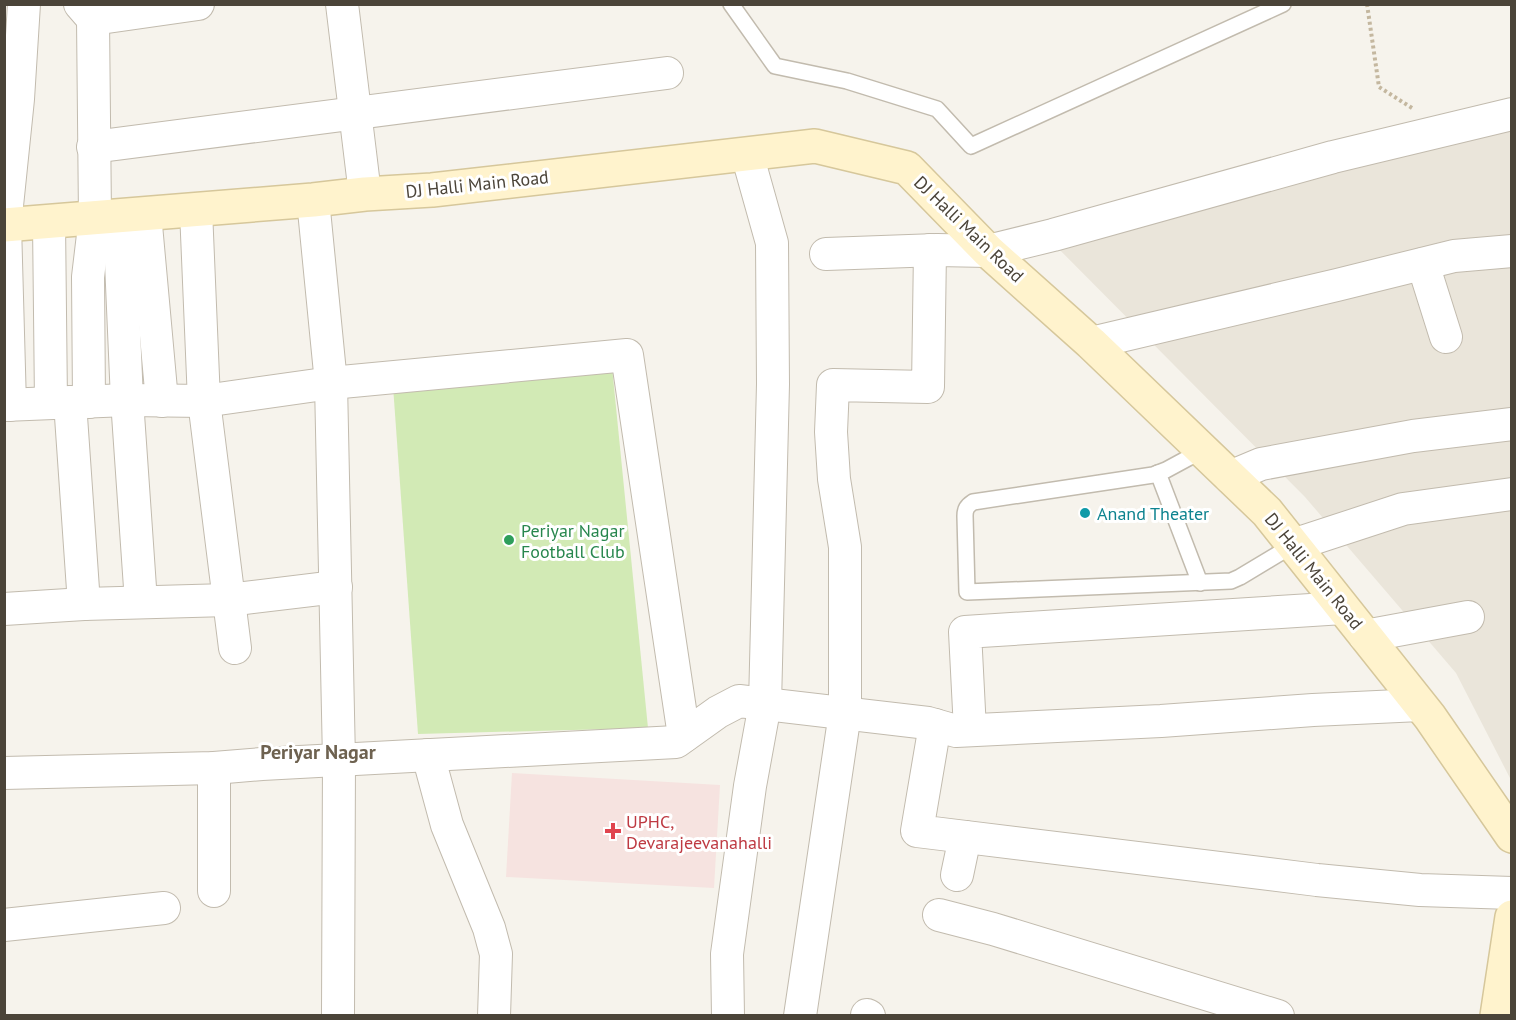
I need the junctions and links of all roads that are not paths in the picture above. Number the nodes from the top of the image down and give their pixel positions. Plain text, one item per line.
1 (24, 4) edge
2 (198, 4) edge
3 (342, 4) edge
4 (731, 4) edge
5 (1283, 4) edge
6 (86, 12) edge
7 (667, 73) dead end
8 (355, 114) junction
9 (1512, 114) edge
10 (93, 147) junction
11 (747, 154) junction
12 (365, 194) junction
13 (313, 200) junction
14 (196, 210) junction
15 (120, 216) junction
16 (49, 222) junction
17 (5, 225) edge
18 (930, 250) junction
19 (988, 251) junction
20 (1512, 251) edge
21 (826, 254) dead end
22 (1423, 264) junction
23 (1446, 337) dead end
24 (1091, 343) junction
25 (331, 382) junction
26 (127, 400) junction
27 (162, 400) junction
28 (204, 401) junction
29 (70, 402) junction
30 (7, 405) edge
31 (1512, 424) edge
32 (1203, 450) junction
33 (1158, 473) junction
34 (1230, 477) junction
35 (1512, 494) edge
36 (1293, 545) junction
37 (1200, 583) junction
38 (336, 587) junction
39 (228, 600) junction
40 (141, 602) junction
41 (84, 604) junction
42 (1343, 608) junction
43 (4, 609) edge
44 (1468, 617) dead end
45 (1365, 636) junction
46 (235, 648) dead end
47 (765, 704) junction
48 (1420, 705) junction
49 (845, 713) junction
50 (935, 725) junction
51 (970, 730) junction
52 (684, 736) junction
53 (428, 755) junction
54 (339, 760) junction
55 (214, 768) junction
56 (4, 773) edge
57 (1512, 836) edge
58 (965, 837) junction
59 (957, 875) dead end
60 (214, 891) dead end
61 (1512, 893) edge
62 (164, 908) dead end
63 (939, 915) dead end
64 (1512, 917) edge
65 (4, 925) edge
66 (338, 1016) edge
67 (494, 1016) edge
68 (728, 1016) edge
69 (800, 1016) edge
70 (1278, 1016) edge
71 (1497, 1016) edge

1 - 17 street
2 - 6 street
3 - 8 street
4 - 5 lane
6 - 10 street
7 - 8 street
8 - 10 street
8 - 12 street
9 - 19 street
10 - 15 street
11 - 12 street, DJ Halli Main Road
11 - 19 street, DJ Halli Main Road
11 - 47 street
12 - 13 street, DJ Halli Main Road
13 - 14 street, DJ Halli Main Road
13 - 25 street
14 - 15 street, DJ Halli Main Road
14 - 28 street
15 - 16 street, DJ Halli Main Road
15 - 26 street
15 - 27 street
15 - 29 street
16 - 17 street, DJ Halli Main Road
16 - 29 street
17 - 30 street
18 - 19 street
18 - 21 street
18 - 49 street
19 - 24 street, DJ Halli Main Road
20 - 22 street
22 - 23 street
22 - 24 street
24 - 32 street, DJ Halli Main Road
25 - 28 street
25 - 38 street
25 - 52 street
26 - 27 street
26 - 29 street
26 - 40 street
27 - 28 street
28 - 39 street
29 - 30 street
29 - 41 street
31 - 34 street
32 - 33 lane
32 - 34 street, DJ Halli Main Road
33 - 37 lane
33 - 37 lane
34 - 36 street, DJ Halli Main Road
35 - 36 street
36 - 37 lane
36 - 42 street, DJ Halli Main Road
38 - 39 street
38 - 54 street
39 - 40 street
39 - 46 street
40 - 41 street
41 - 43 street
42 - 45 street, DJ Halli Main Road
42 - 51 street
44 - 45 street
45 - 48 street, DJ Halli Main Road
47 - 49 street
47 - 52 street
47 - 68 street
48 - 51 street
48 - 57 street, DJ Halli Main Road
49 - 50 street
49 - 69 street
50 - 51 street
50 - 58 street
52 - 53 street
53 - 54 street
53 - 67 street
54 - 55 street
54 - 66 street
55 - 56 street
55 - 60 street
58 - 59 street
58 - 61 street
62 - 65 street
63 - 70 street
64 - 71 street

